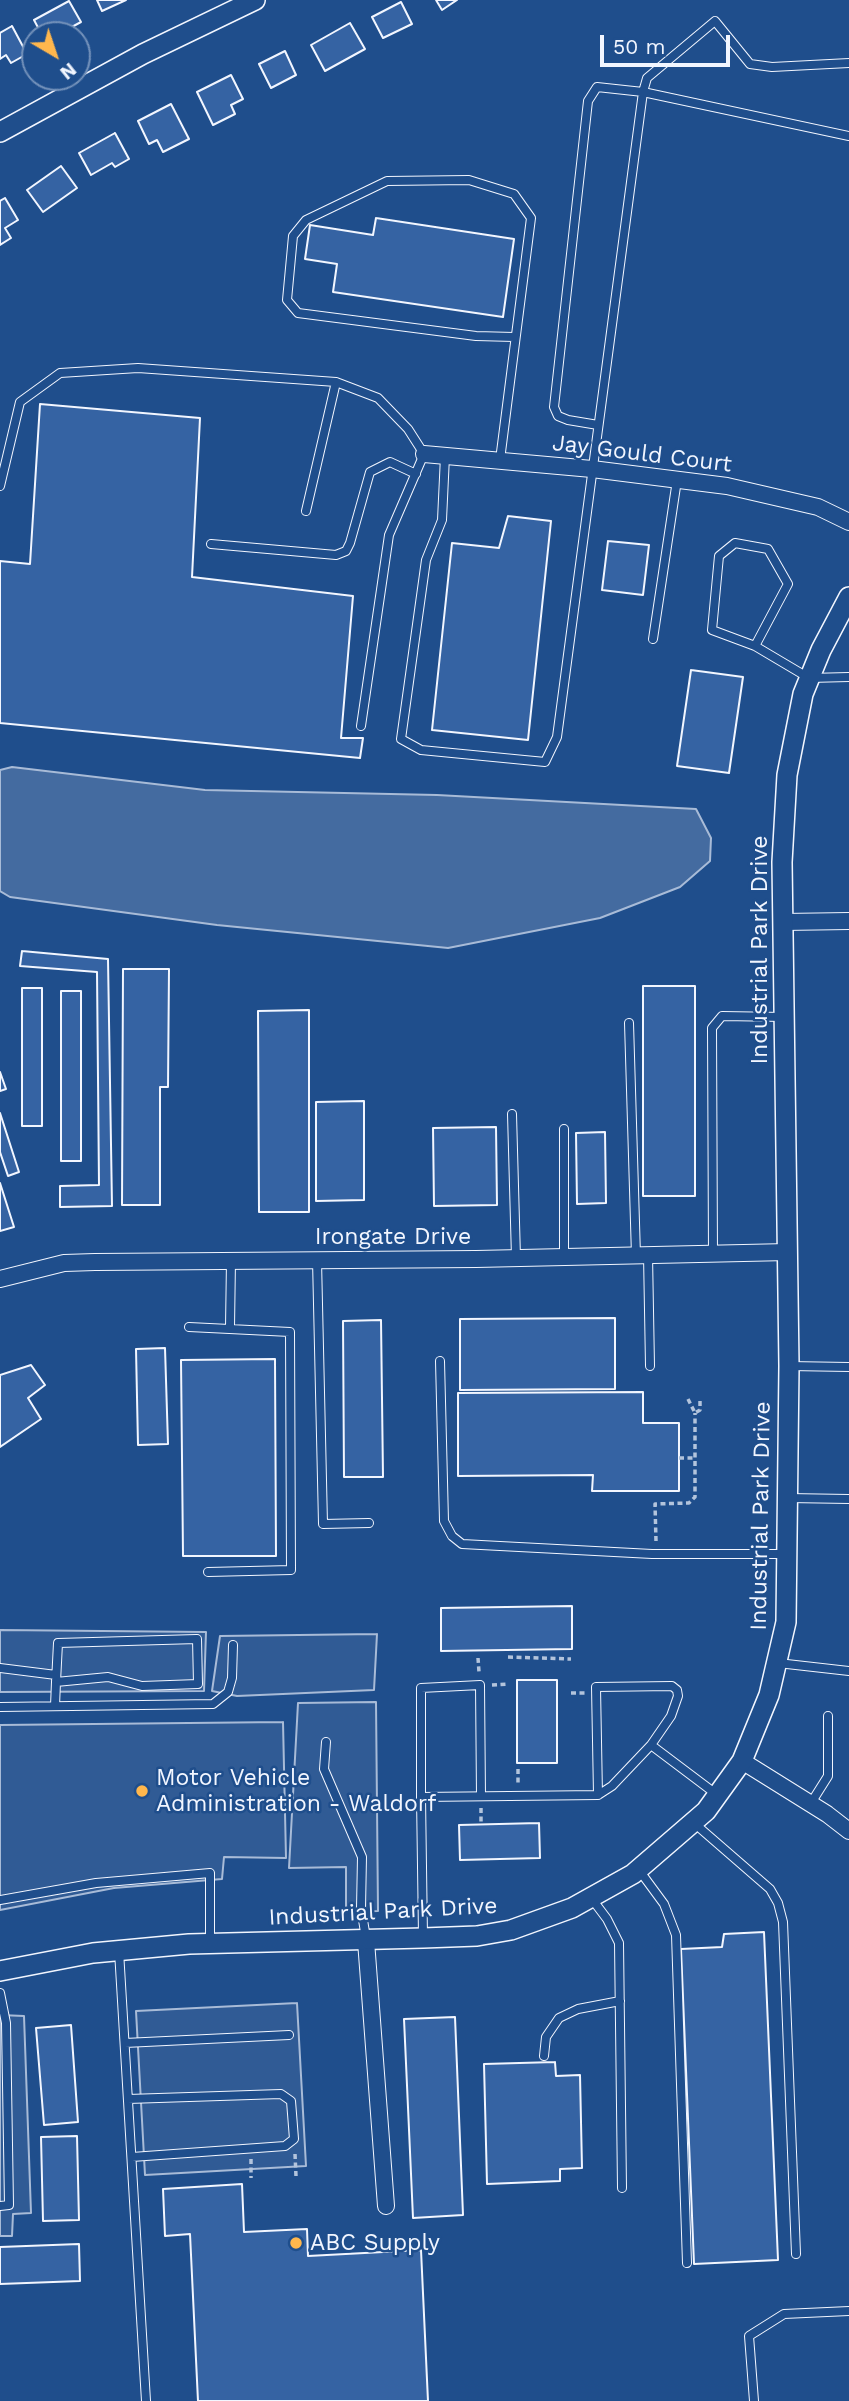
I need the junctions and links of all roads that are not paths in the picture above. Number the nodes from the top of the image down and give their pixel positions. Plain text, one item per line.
1 (255, 0) edge
2 (849, 64) edge
3 (643, 92) junction
4 (0, 132) edge
5 (849, 135) edge
6 (514, 337) junction
7 (336, 382) junction
8 (598, 425) junction
9 (424, 454) junction
10 (445, 456) junction
11 (500, 460) junction
12 (592, 469) junction
13 (416, 474) junction
14 (677, 480) junction
15 (0, 486) edge
16 (306, 511) dead end
17 (849, 522) edge
18 (211, 544) dead end
19 (849, 597) edge
20 (653, 639) dead end
21 (755, 646) junction
22 (849, 677) edge
23 (809, 678) junction
24 (361, 726) dead end
25 (849, 921) edge
26 (783, 922) junction
27 (784, 1017) junction
28 (629, 1023) dead end
29 (512, 1114) dead end
30 (564, 1129) dead end
31 (788, 1252) junction
32 (713, 1254) junction
33 (642, 1255) junction
34 (564, 1257) junction
35 (516, 1258) junction
36 (230, 1260) junction
37 (317, 1260) junction
38 (0, 1279) edge
39 (189, 1327) dead end
40 (230, 1327) junction
41 (440, 1361) dead end
42 (650, 1366) dead end
43 (789, 1366) junction
44 (849, 1367) edge
45 (788, 1498) junction
46 (849, 1499) edge
47 (369, 1523) dead end
48 (788, 1554) junction
49 (208, 1572) dead end
50 (233, 1645) dead end
51 (778, 1662) junction
52 (0, 1668) edge
53 (849, 1671) edge
54 (56, 1678) junction
55 (55, 1706) junction
56 (0, 1707) edge
57 (828, 1716) dead end
58 (326, 1742) dead end
59 (651, 1745) junction
60 (742, 1761) junction
61 (598, 1795) junction
62 (481, 1796) junction
63 (718, 1796) junction
64 (421, 1797) junction
65 (811, 1803) junction
66 (694, 1823) junction
67 (849, 1831) edge
68 (639, 1870) junction
69 (592, 1899) junction
70 (0, 1900) edge
71 (423, 1938) junction
72 (366, 1941) junction
73 (210, 1944) junction
74 (119, 1951) junction
75 (0, 1972) edge
76 (0, 1993) edge
77 (620, 2001) junction
78 (289, 2035) dead end
79 (125, 2043) junction
80 (544, 2056) dead end
81 (128, 2099) junction
82 (132, 2157) junction
83 (622, 2189) dead end
84 (0, 2206) edge
85 (386, 2206) dead end
86 (796, 2254) dead end
87 (687, 2263) dead end
88 (849, 2311) edge
89 (146, 2401) edge
90 (754, 2401) edge

1 - 4 street
2 - 3 lane
3 - 5 lane
3 - 8 lane
3 - 8 lane
6 - 6 lane
6 - 11 lane
7 - 9 lane
7 - 15 lane
7 - 16 lane
8 - 12 lane
9 - 10 street, Jay Gould Court
9 - 13 lane
10 - 11 street, Jay Gould Court
10 - 12 lane
11 - 12 street, Jay Gould Court
12 - 14 street, Jay Gould Court
13 - 18 lane
13 - 24 lane
14 - 17 street, Jay Gould Court
14 - 20 lane
19 - 23 street, Industrial Park Drive
21 - 21 lane
21 - 23 lane
22 - 23 lane
23 - 26 street, Industrial Park Drive
25 - 26 street
26 - 27 street, Industrial Park Drive
27 - 31 street, Industrial Park Drive
27 - 32 lane
28 - 33 lane
29 - 35 lane
30 - 34 lane
31 - 32 street, Irongate Drive
31 - 43 street, Industrial Park Drive
32 - 33 street, Irongate Drive
33 - 34 street, Irongate Drive
33 - 42 lane
34 - 35 street, Irongate Drive
35 - 37 street, Irongate Drive
36 - 37 street, Irongate Drive
36 - 38 street, Irongate Drive
36 - 40 lane
37 - 47 lane
39 - 40 lane
40 - 49 lane
41 - 48 lane
43 - 44 lane
43 - 45 street, Industrial Park Drive
45 - 46 lane
45 - 48 street, Industrial Park Drive
48 - 51 street, Industrial Park Drive
50 - 55 lane
51 - 53 lane
51 - 60 street, Industrial Park Drive
52 - 54 lane
54 - 54 lane
54 - 55 lane
55 - 56 lane
57 - 65 lane
58 - 72 lane
59 - 61 lane
59 - 61 lane
59 - 63 lane
60 - 63 street, Industrial Park Drive
60 - 65 street
61 - 62 lane
62 - 64 lane
62 - 64 lane
63 - 66 street, Industrial Park Drive
64 - 71 lane
65 - 67 street
66 - 68 street, Industrial Park Drive
66 - 86 lane
68 - 69 street, Industrial Park Drive
68 - 87 lane
69 - 71 street, Industrial Park Drive
69 - 77 lane
70 - 73 lane
71 - 72 street, Industrial Park Drive
72 - 73 street, Industrial Park Drive
72 - 85 street
73 - 74 street, Industrial Park Drive
74 - 75 street, Industrial Park Drive
74 - 79 lane
76 - 84 lane
77 - 80 lane
77 - 83 lane
78 - 79 lane
79 - 81 lane
81 - 82 lane
81 - 82 lane
82 - 89 lane
88 - 90 lane

